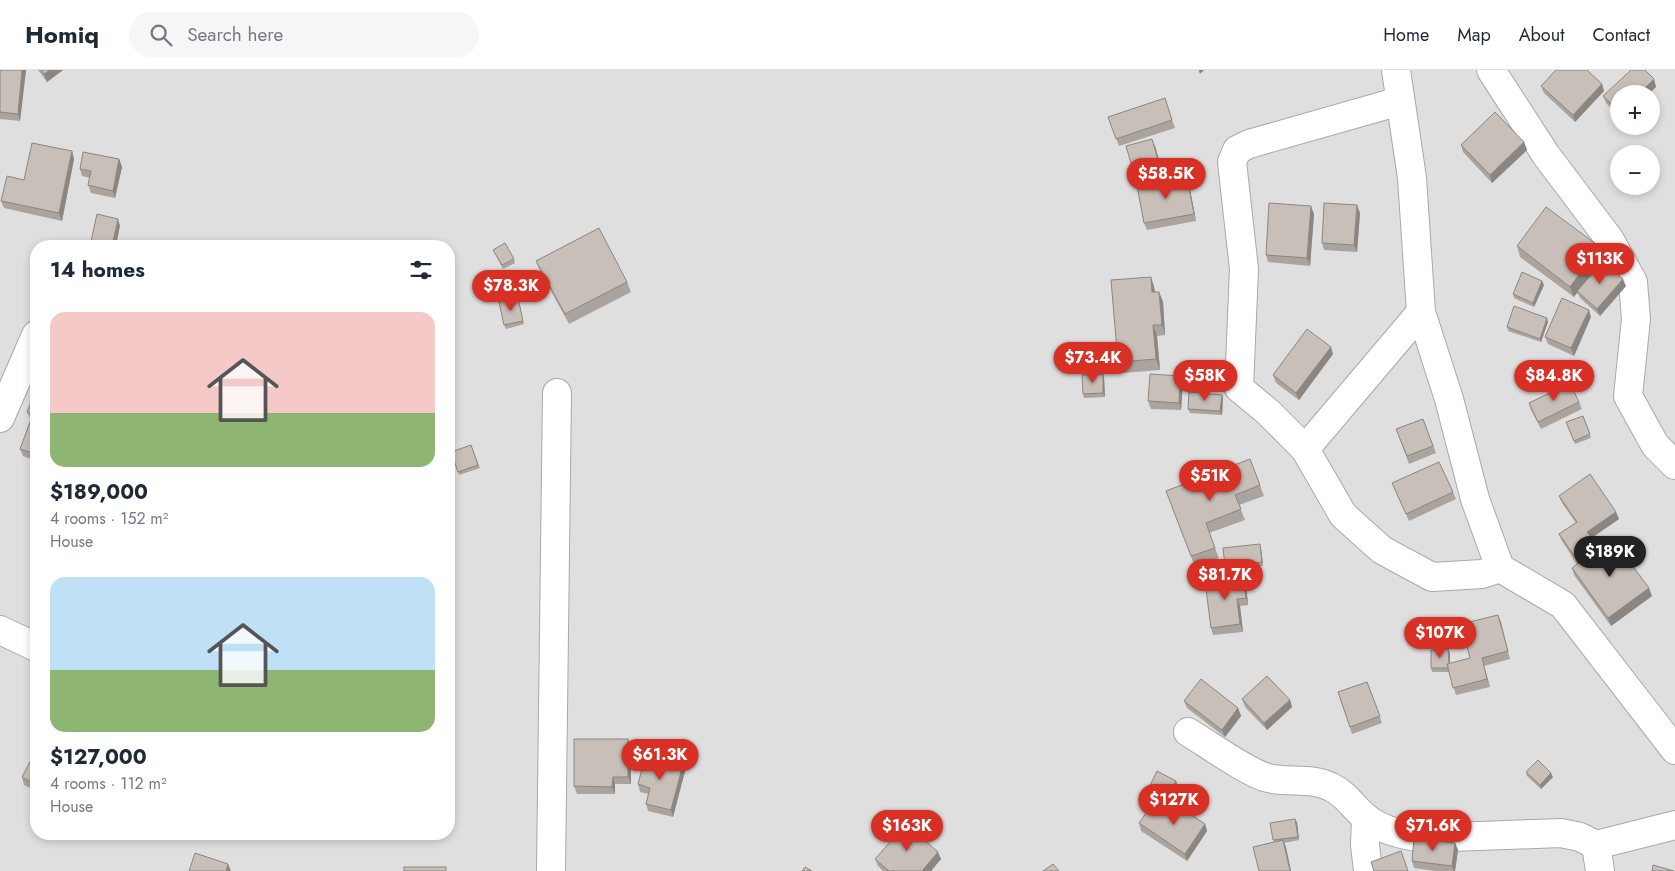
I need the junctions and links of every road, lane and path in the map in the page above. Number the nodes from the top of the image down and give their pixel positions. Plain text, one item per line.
1 (1396, 70) edge
2 (1491, 70) edge
3 (1400, 102) junction
4 (1421, 312) junction
5 (30, 348) edge
6 (556, 392) dead end
7 (0, 418) edge
8 (1305, 449) junction
9 (1675, 465) edge
10 (1500, 568) junction
11 (0, 630) edge
12 (30, 644) edge
13 (1188, 732) dead end
14 (1675, 750) edge
15 (1366, 818) junction
16 (1675, 826) edge
17 (1598, 858) edge
18 (551, 871) edge
19 (1368, 871) edge

1 - 3 street
2 - 9 street
3 - 4 street
3 - 8 street
4 - 8 street
4 - 10 street
5 - 7 street
6 - 18 street
8 - 10 street
10 - 14 street
11 - 12 street
13 - 15 street
15 - 17 street
15 - 19 street
16 - 17 street

